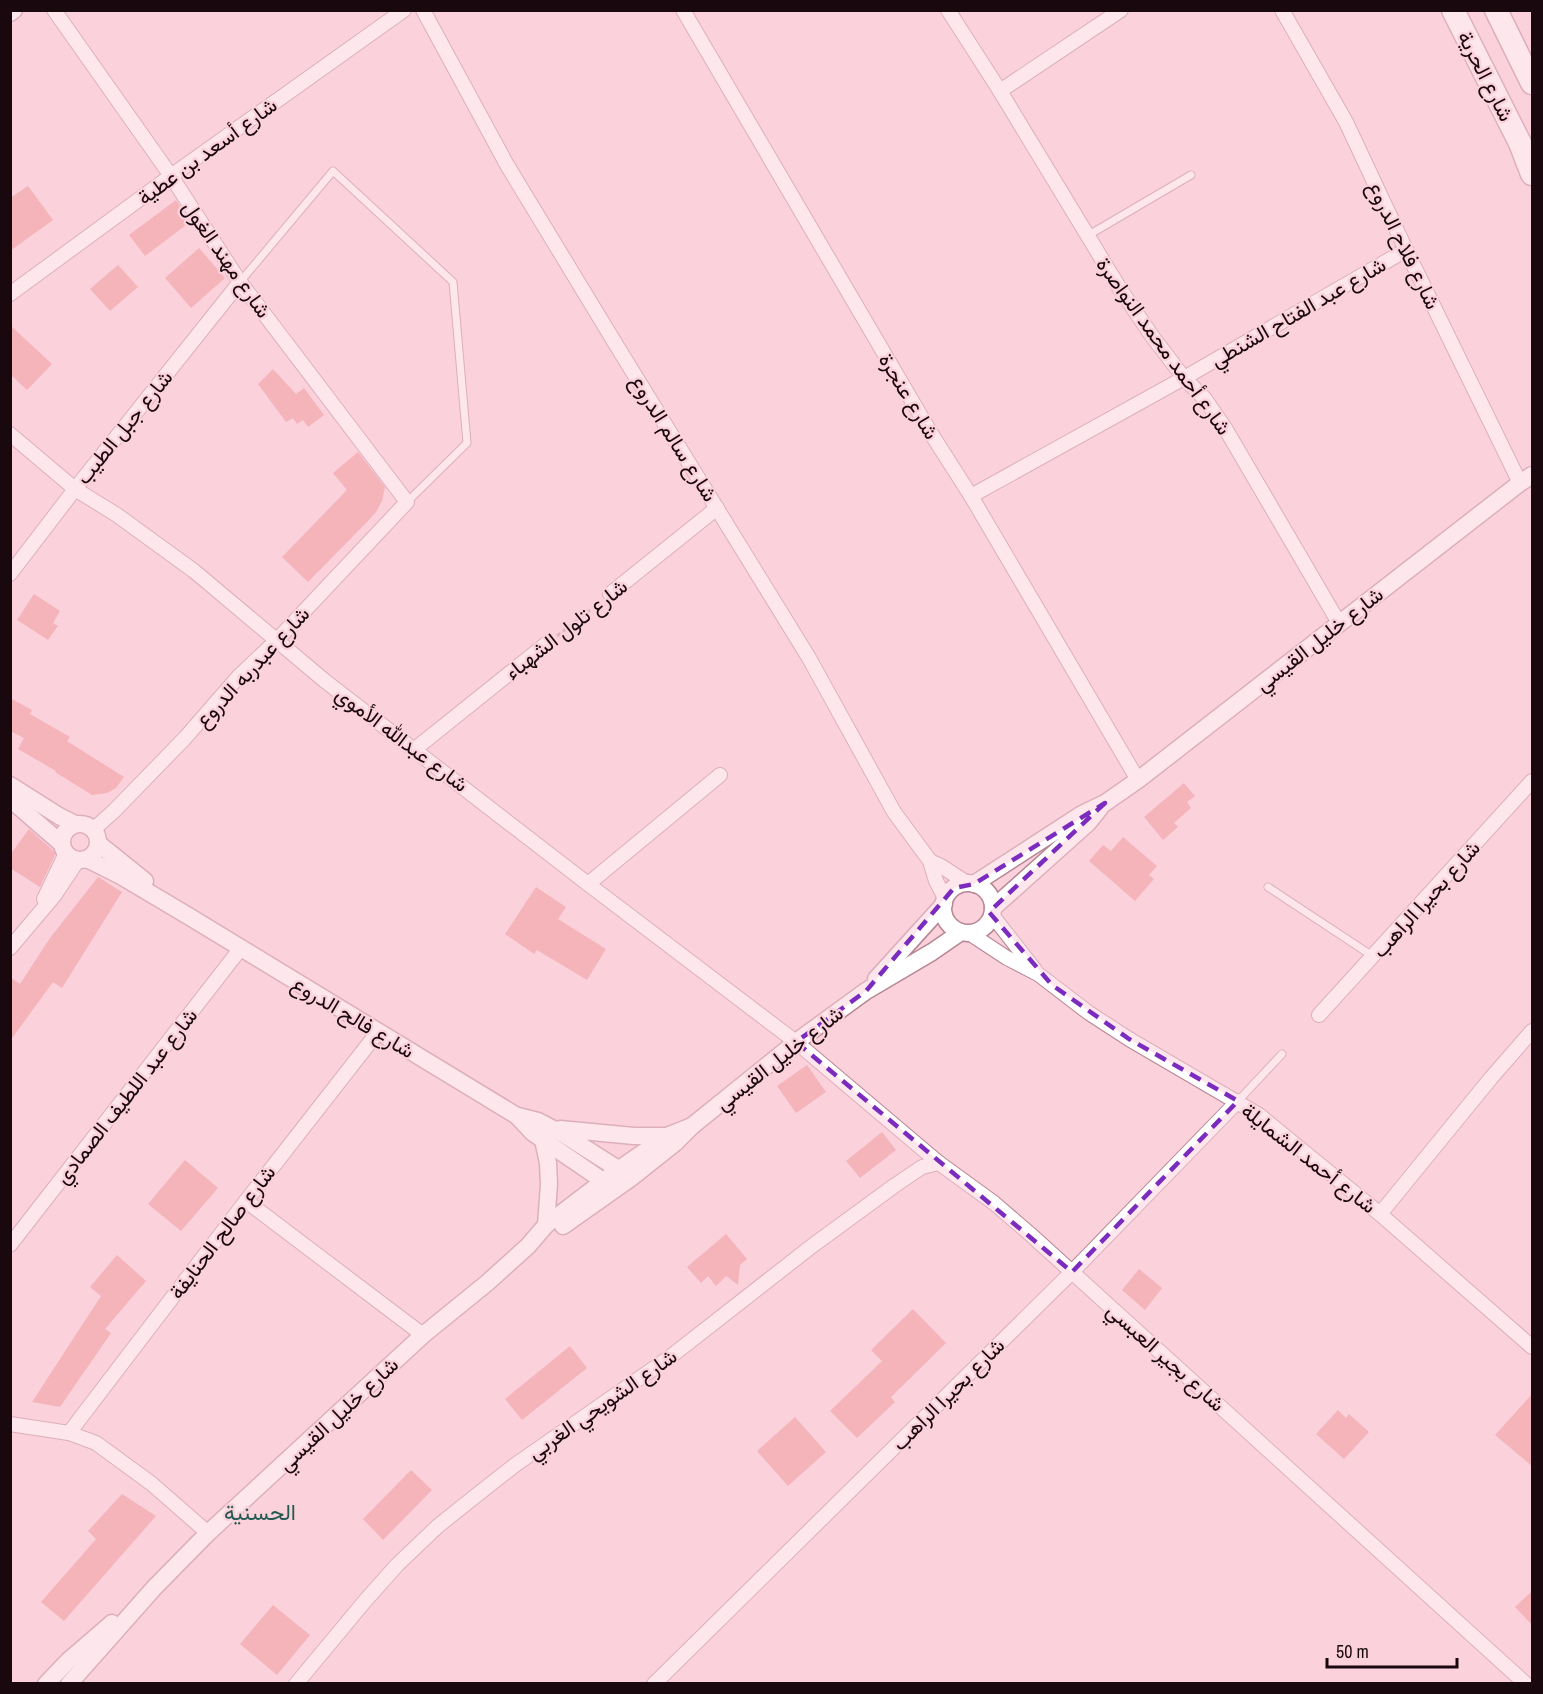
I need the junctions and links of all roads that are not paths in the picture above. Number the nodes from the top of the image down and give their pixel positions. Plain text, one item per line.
1 (14, 10) edge
2 (54, 10) edge
3 (404, 10) edge
4 (423, 10) edge
5 (683, 10) edge
6 (948, 10) edge
7 (1121, 10) edge
8 (1281, 10) edge
9 (1453, 10) edge
10 (1496, 10) edge
11 (10, 13) edge
12 (1533, 83) edge
13 (1000, 91) junction
14 (1533, 174) edge
15 (1191, 175) dead end
16 (171, 176) junction
17 (1087, 236) junction
18 (1406, 250) junction
19 (240, 282) junction
20 (10, 294) edge
21 (1184, 378) junction
22 (10, 434) edge
23 (1526, 479) edge
24 (75, 489) junction
25 (971, 496) junction
26 (407, 502) junction
27 (717, 508) junction
28 (10, 574) edge
29 (610, 594) road end
30 (1339, 623) junction
31 (276, 641) junction
32 (546, 644) road end
33 (415, 749) junction
34 (720, 775) dead end
35 (1138, 780) junction
36 (1533, 782) edge
37 (10, 785) edge
38 (10, 799) edge
39 (1105, 803) junction
40 (75, 824) junction
41 (97, 837) junction
42 (73, 854) junction
43 (930, 861) junction
44 (588, 884) junction
45 (970, 884) junction
46 (1268, 887) dead end
47 (944, 901) junction
48 (992, 912) junction
49 (190, 917) junction
50 (965, 933) junction
51 (10, 948) edge
52 (241, 948) junction
53 (1374, 957) junction
54 (1038, 974) junction
55 (866, 991) junction
56 (1320, 1015) dead end
57 (1533, 1031) edge
58 (378, 1032) junction
59 (796, 1042) junction
60 (1282, 1054) dead end
61 (1238, 1101) junction
62 (692, 1126) junction
63 (547, 1134) junction
64 (667, 1136) junction
65 (939, 1163) junction
66 (625, 1173) junction
67 (609, 1185) junction
68 (246, 1201) junction
69 (1380, 1214) junction
70 (546, 1226) junction
71 (10, 1245) edge
72 (528, 1246) junction
73 (1072, 1272) junction
74 (423, 1335) junction
75 (1533, 1347) edge
76 (10, 1424) edge
77 (69, 1433) junction
78 (208, 1533) junction
79 (59, 1681) edge
80 (296, 1683) edge
81 (654, 1683) edge
82 (1526, 1683) edge

1 - 11 street
2 - 16 street, شارع مهند الغول
3 - 16 street, شارع أسعد بن عطية
4 - 27 street, شارع سالم الدروع
5 - 25 street, شارع عنجرة
6 - 13 street, شارع أحمد محمد النواصرة
7 - 13 street
8 - 18 street, شارع فلاح الدروع
9 - 14 highway, شارع الحرية
10 - 12 highway, شارع الحرية
13 - 17 street, شارع أحمد محمد النواصرة
15 - 17 lane
16 - 19 street, شارع مهند الغول
16 - 20 street, شارع أسعد بن عطية
17 - 21 street, شارع أحمد محمد النواصرة
18 - 21 street, شارع عبد الفتاح الشنطي
18 - 23 street, شارع فلاح الدروع
19 - 24 street, شارع جبل الطيب
19 - 26 street, شارع مهند الغول
19 - 26 lane
21 - 25 street, شارع عبد الفتاح الشنطي
21 - 30 street, شارع أحمد محمد النواصرة
22 - 24 street, شارع عبدالله الأموي
23 - 30 street, شارع خليل القيسي
24 - 28 street, شارع جبل الطيب
24 - 31 street, شارع عبدالله الأموي
25 - 35 street, شارع عنجرة
26 - 31 street, شارع عبدربه الدروع
27 - 29 street, شارع تلول الشهباء
27 - 43 street, شارع سالم الدروع
30 - 35 street, شارع خليل القيسي
31 - 33 street, شارع عبدالله الأموي
31 - 41 street, شارع عبدربه الدروع
32 - 33 street, شارع تلول الشهباء
33 - 44 street, شارع عبدالله الأموي
34 - 44 street
35 - 39 street, شارع خليل القيسي
36 - 53 street, شارع بحيرا الراهب
37 - 40 street
38 - 42 street, شارع فالح الدروع
39 - 45 street, شارع خليل القيسي
39 - 48 street, شارع خليل القيسي
40 - 41 street
40 - 42 street
41 - 42 street
41 - 49 street, شارع فالح الدروع
42 - 49 street, شارع فالح الدروع
42 - 51 street
43 - 45 street, شارع سالم الدروع
43 - 47 street, شارع سالم الدروع
44 - 59 street, شارع عبدالله الأموي
45 - 47 street
45 - 48 street
46 - 53 lane
47 - 50 street
47 - 55 street, شارع خليل القيسي
48 - 50 street
48 - 54 street, شارع أحمد الشمايلة
49 - 52 street, شارع فالح الدروع
50 - 54 street, شارع أحمد الشمايلة
50 - 55 street, شارع خليل القيسي
52 - 58 street, شارع فالح الدروع
52 - 71 street, شارع عبد اللطيف الصمادي
53 - 56 street, شارع بحيرا الراهب
54 - 61 street, شارع أحمد الشمايلة
55 - 59 street, شارع خليل القيسي
57 - 69 street
58 - 63 street, شارع فالح الدروع
58 - 68 street, شارع صالح الحنايفة
59 - 62 street, شارع خليل القيسي
59 - 65 street, شارع بجير العبسي
60 - 61 lane
61 - 69 street, شارع أحمد الشمايلة
61 - 73 street, شارع بحيرا الراهب
62 - 64 street, شارع خليل القيسي
62 - 66 street, شارع خليل القيسي
63 - 64 street
63 - 66 street, شارع فالح الدروع
63 - 67 street, شارع فالح الدروع
63 - 70 street
64 - 66 street, شارع خليل القيسي
65 - 73 street, شارع بجير العبسي
65 - 80 street, شارع الشويحي الغربي
66 - 67 street, شارع خليل القيسي
67 - 70 street, شارع خليل القيسي
67 - 72 street, شارع خليل القيسي
68 - 74 street
68 - 77 street, شارع صالح الحنايفة
69 - 75 street, شارع أحمد الشمايلة
70 - 72 street, شارع خليل القيسي
72 - 74 street, شارع خليل القيسي
73 - 81 street, شارع بحيرا الراهب
73 - 82 street, شارع بجير العبسي
74 - 78 street, شارع خليل القيسي
76 - 77 street
77 - 78 street
78 - 79 street, شارع خليل القيسي

